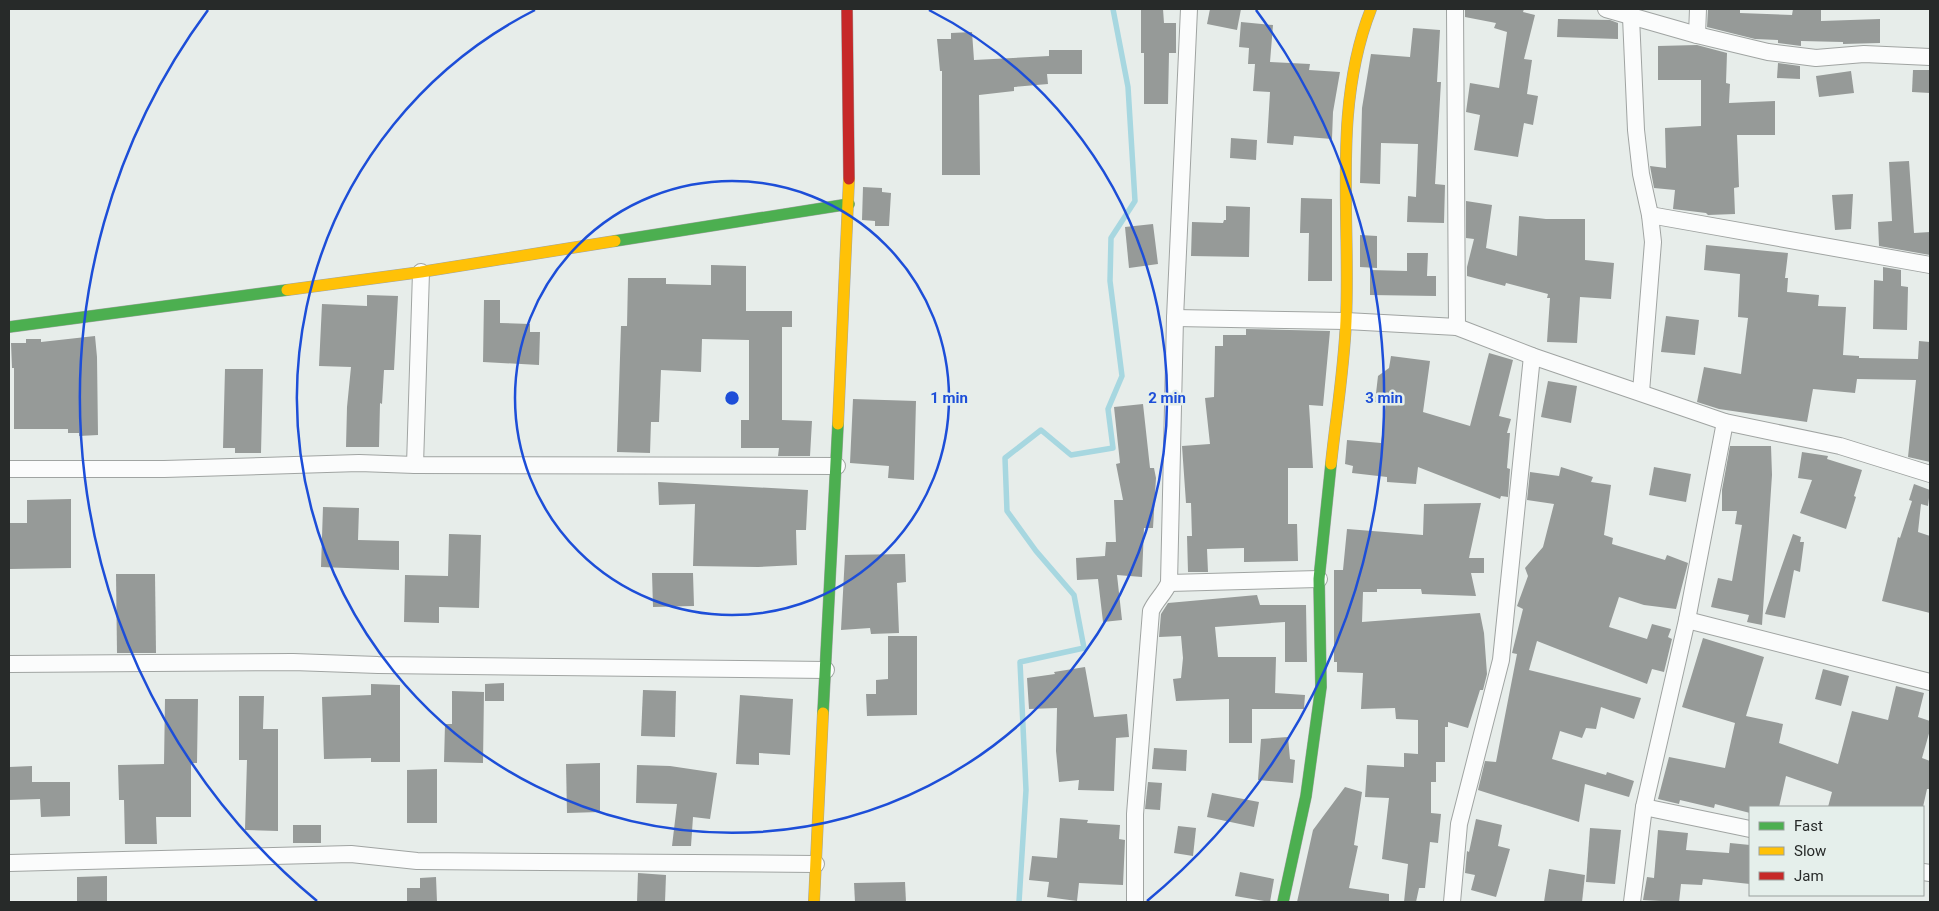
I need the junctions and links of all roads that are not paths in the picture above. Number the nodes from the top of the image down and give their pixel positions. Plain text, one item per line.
1 (848, 9) edge
2 (1189, 9) edge
3 (1371, 9) edge
4 (1455, 9) edge
5 (1606, 9) edge
6 (1698, 9) edge
7 (1631, 17) junction
8 (1697, 35) junction
9 (1930, 56) edge
10 (848, 204) junction
11 (1650, 215) junction
12 (1930, 265) edge
13 (421, 272) junction
14 (1175, 318) junction
15 (1346, 321) junction
16 (1458, 327) junction
17 (9, 328) edge
18 (1532, 356) junction
19 (1641, 392) junction
20 (1725, 422) junction
21 (416, 465) junction
22 (837, 466) junction
23 (9, 469) edge
24 (1930, 474) edge
25 (1319, 578) junction
26 (1169, 583) junction
27 (1687, 620) junction
28 (9, 664) edge
29 (826, 670) junction
30 (1930, 682) edge
31 (1644, 807) junction
32 (1749, 829) edge
33 (9, 863) edge
34 (816, 864) junction
35 (814, 902) edge
36 (1135, 902) edge
37 (1283, 902) edge
38 (1452, 902) edge
39 (1632, 902) edge

1 - 10 street
2 - 14 street
3 - 15 street
4 - 16 street
5 - 7 street
6 - 8 street
7 - 8 street
7 - 11 street
8 - 9 street
10 - 13 street
10 - 22 street
11 - 12 street
11 - 19 street
13 - 17 street
13 - 21 street
14 - 15 street
14 - 26 street
15 - 16 street
15 - 25 street
16 - 18 street
18 - 19 street
18 - 38 street
19 - 20 street
20 - 24 street
20 - 27 street
21 - 22 street
21 - 23 street
22 - 29 street
25 - 26 street
25 - 37 street
26 - 36 street
27 - 30 street
27 - 31 street
28 - 29 street
29 - 34 street
31 - 32 street
31 - 39 street
33 - 34 street
34 - 35 street

